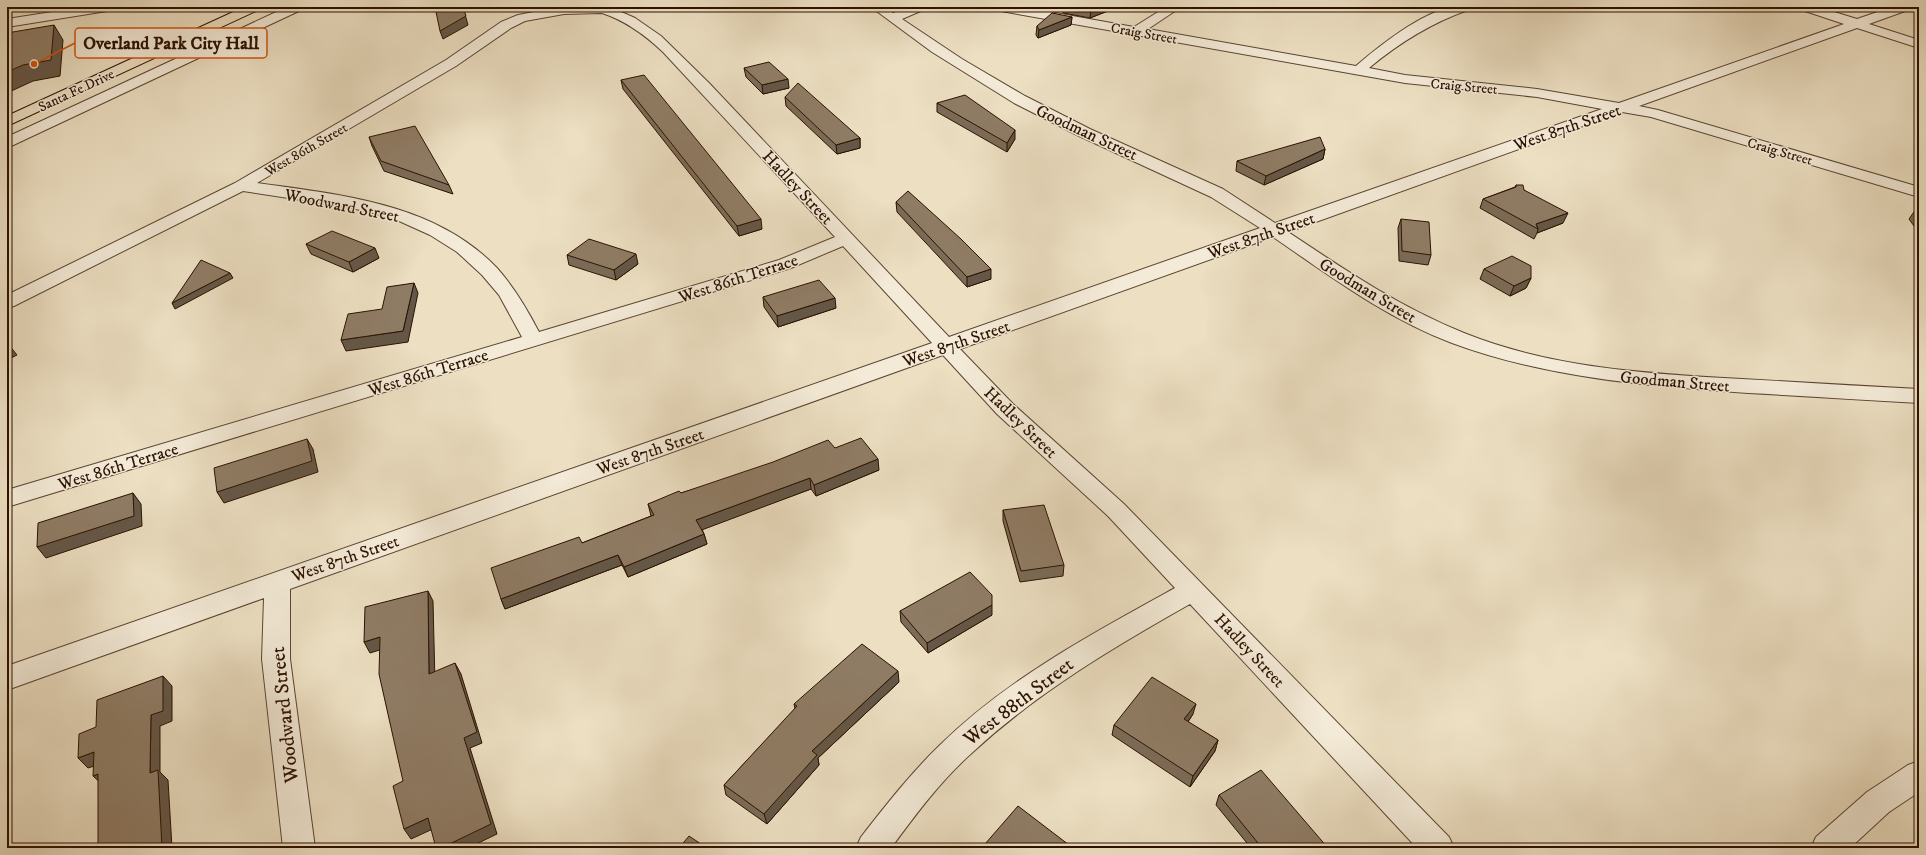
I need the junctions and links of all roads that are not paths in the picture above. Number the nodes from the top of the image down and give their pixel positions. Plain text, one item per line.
1 (107, 7) edge
2 (254, 7) edge
3 (297, 7) edge
4 (877, 7) edge
5 (919, 7) edge
6 (1001, 7) edge
7 (1175, 7) edge
8 (1464, 7) edge
9 (1806, 7) edge
10 (1904, 7) edge
11 (601, 8) edge
12 (57, 11) edge
13 (892, 18) junction
14 (7, 23) edge
15 (1859, 24) junction
16 (1136, 31) junction
17 (1919, 44) edge
18 (1358, 71) junction
19 (1624, 107) junction
20 (7, 122) edge
21 (7, 144) edge
22 (241, 186) junction
23 (1919, 192) edge
24 (1274, 230) junction
25 (846, 239) junction
26 (7, 302) edge
27 (534, 340) junction
28 (946, 346) junction
29 (1919, 396) edge
30 (7, 499) edge
31 (277, 582) junction
32 (1193, 590) junction
33 (7, 678) edge
34 (1919, 775) edge
35 (299, 848) edge
36 (872, 848) edge
37 (1438, 848) edge
38 (1827, 848) edge

1 - 12 street
2 - 20 main road, Santa Fe Drive
3 - 21 street
4 - 13 street, Goodman Street
5 - 13 street
6 - 16 street, Craig Street
7 - 16 street
8 - 18 street
9 - 15 street
10 - 15 street, West 87th Street
11 - 22 street, West 86th Street
11 - 25 street, Hadley Street
12 - 14 street
13 - 24 street, Goodman Street
15 - 17 street
15 - 19 street, West 87th Street
16 - 18 street, Craig Street
18 - 19 street, Craig Street
19 - 23 street, Craig Street
19 - 24 street, West 87th Street
22 - 26 street, West 86th Street
22 - 27 street, Woodward Street
24 - 28 street, West 87th Street
24 - 29 street, Goodman Street
25 - 27 street, West 86th Terrace
25 - 28 street, Hadley Street
27 - 30 street, West 86th Terrace
28 - 31 street, West 87th Street
28 - 32 street, Hadley Street
31 - 33 street, West 87th Street
31 - 35 street, Woodward Street
32 - 36 street, West 88th Street
32 - 37 street, Hadley Street
34 - 38 street

